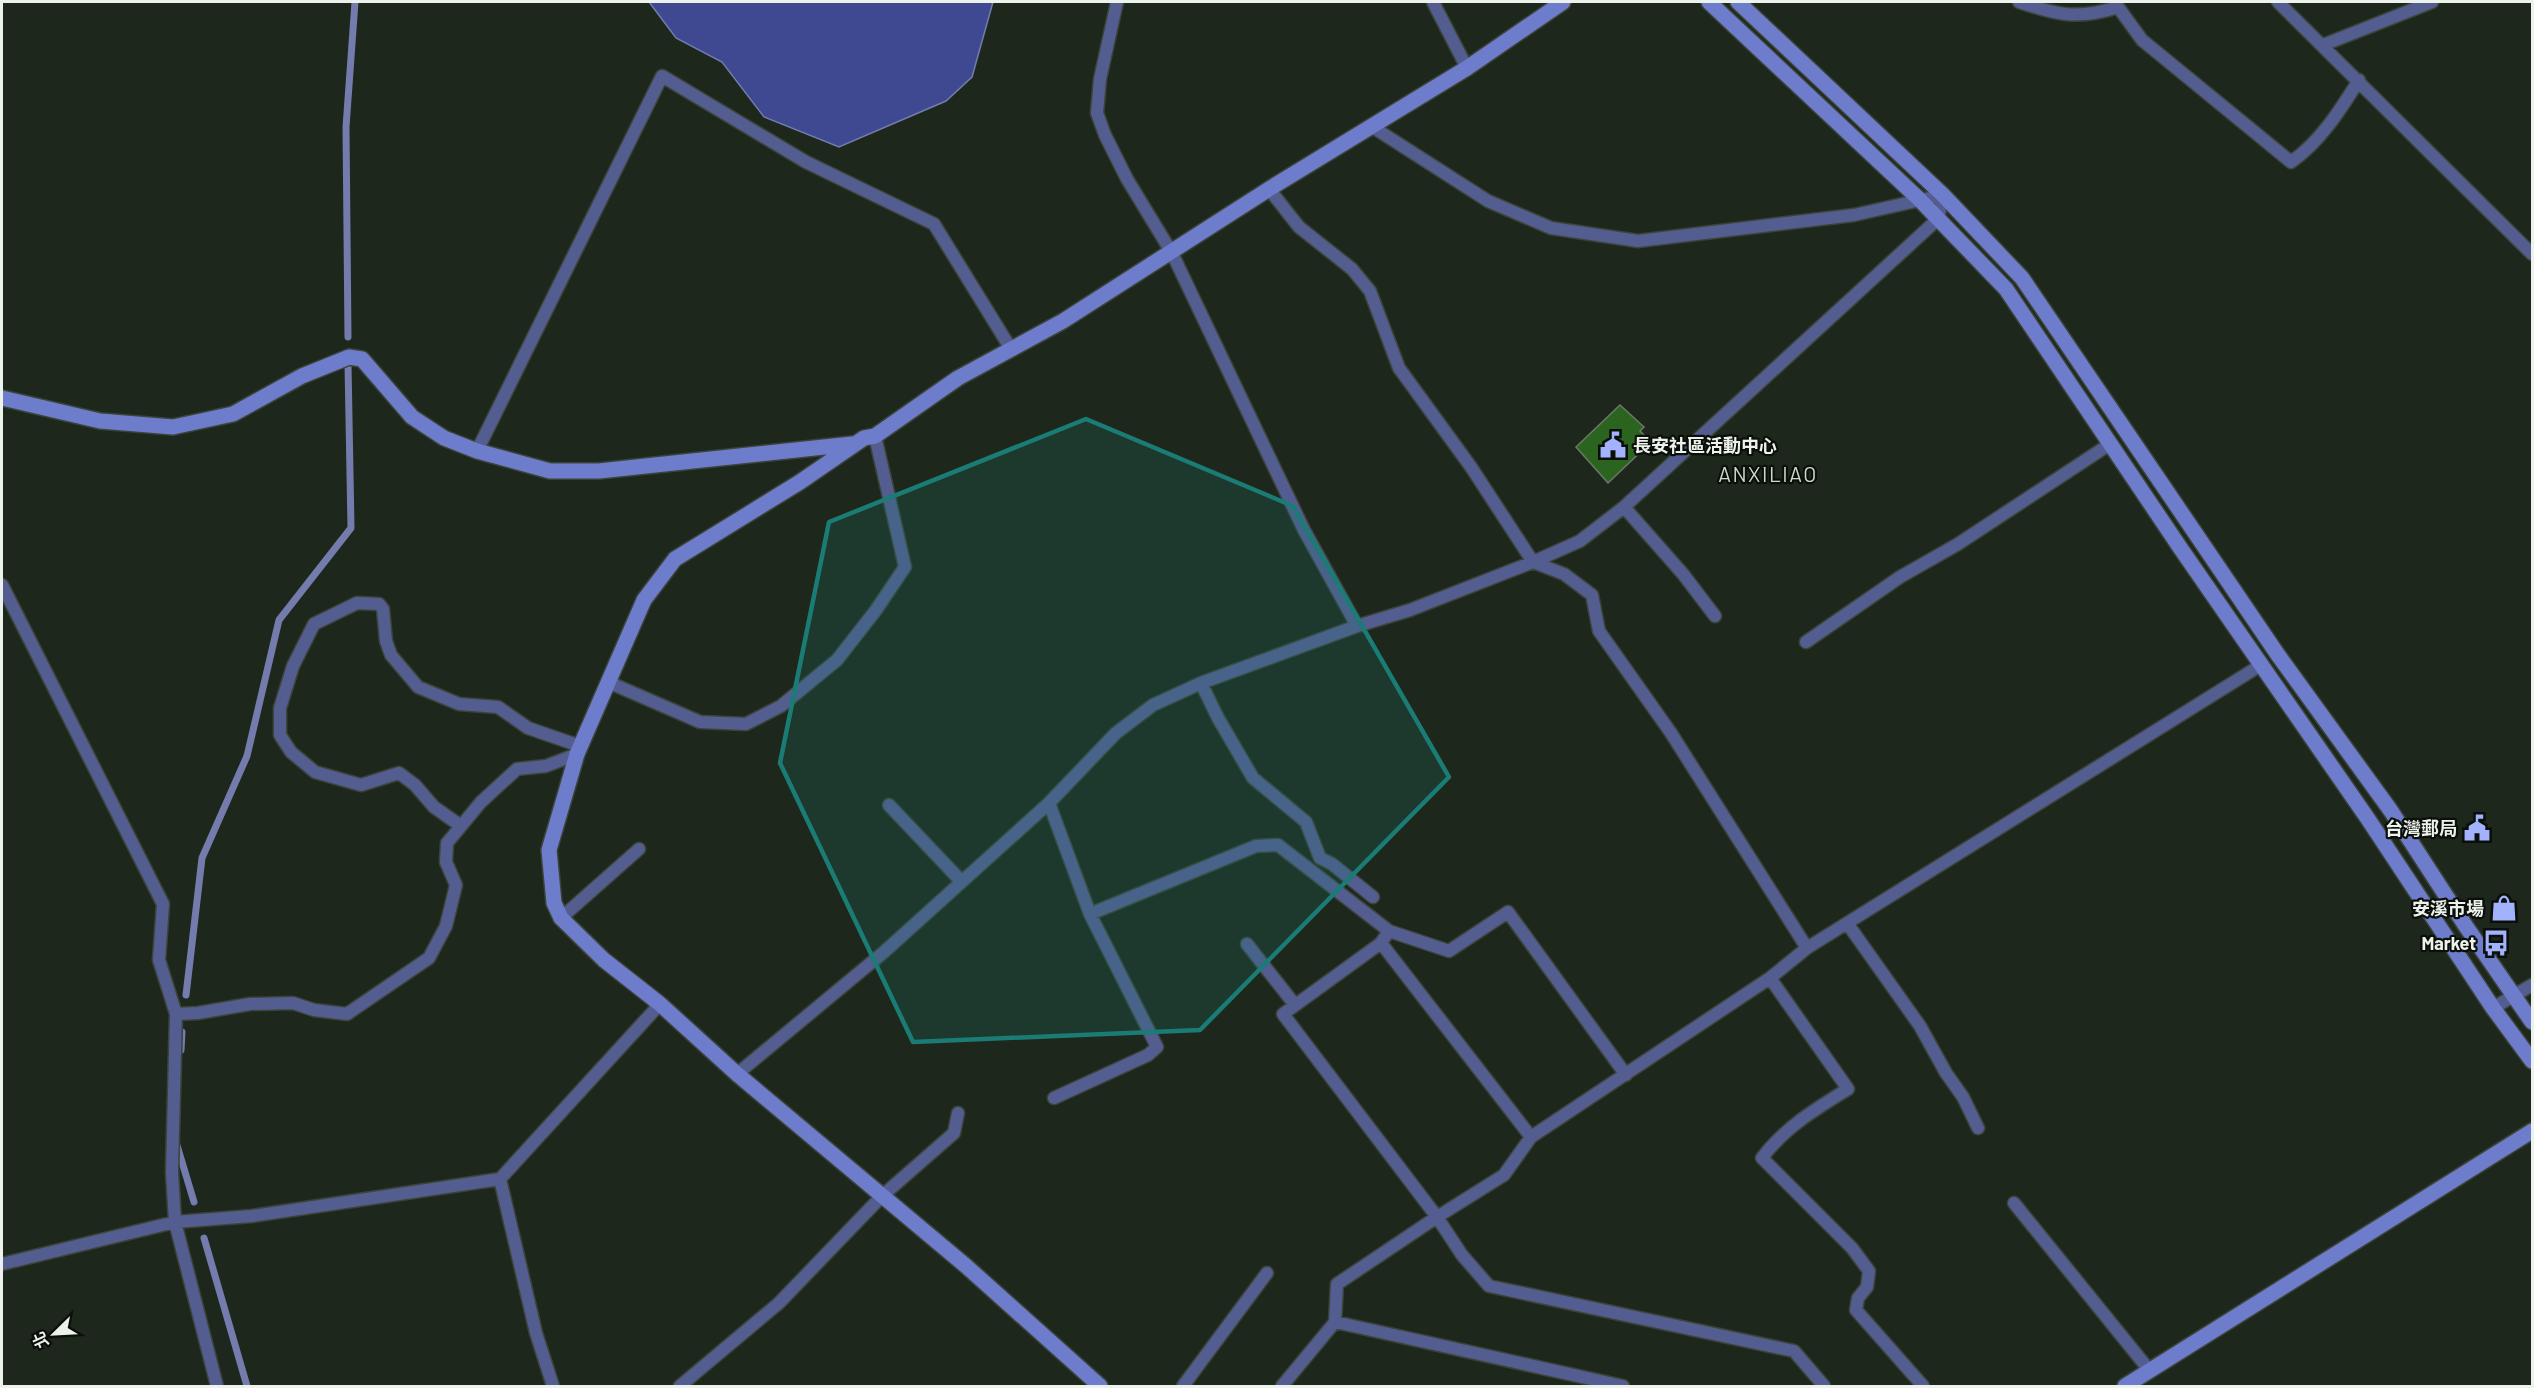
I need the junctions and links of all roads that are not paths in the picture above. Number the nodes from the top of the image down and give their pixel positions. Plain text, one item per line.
1 (1117, 2) edge
2 (1433, 2) edge
3 (1563, 2) edge
4 (1709, 2) edge
5 (1738, 2) edge
6 (2019, 2) edge
7 (2278, 2) edge
8 (2432, 2) edge
9 (2119, 4) edge
10 (2323, 45) junction
11 (1467, 68) junction
12 (2359, 80) junction
13 (1371, 126) junction
14 (1269, 189) junction
15 (1943, 195) junction
16 (1919, 199) junction
17 (1938, 219) junction
18 (1172, 253) junction
19 (2532, 254) edge
20 (1011, 349) junction
21 (2, 398) edge
22 (875, 436) junction
23 (855, 443) junction
24 (2110, 444) junction
25 (477, 451) junction
26 (1624, 507) junction
27 (1533, 562) junction
28 (2, 585) edge
29 (1715, 616) dead end
30 (1357, 626) junction
31 (1806, 642) dead end
32 (2261, 665) junction
33 (608, 682) junction
34 (1201, 683) junction
35 (578, 750) junction
36 (1049, 803) junction
37 (889, 806) dead end
38 (461, 826) junction
39 (639, 849) dead end
40 (961, 881) junction
41 (1373, 897) dead end
42 (1090, 914) junction
43 (561, 918) junction
44 (1847, 923) junction
45 (1389, 931) junction
46 (1381, 943) junction
47 (1247, 944) dead end
48 (1807, 948) junction
49 (1770, 978) junction
50 (2532, 985) edge
51 (2513, 995) junction
52 (660, 1004) junction
53 (1295, 1005) junction
54 (2493, 1008) junction
55 (176, 1014) junction
56 (2532, 1022) edge
57 (2532, 1061) edge
58 (737, 1074) junction
59 (1626, 1075) junction
60 (1053, 1098) dead end
61 (958, 1113) dead end
62 (1978, 1128) dead end
63 (2532, 1131) edge
64 (1531, 1137) junction
65 (500, 1179) junction
66 (882, 1196) junction
67 (2014, 1203) dead end
68 (1437, 1216) junction
69 (175, 1222) junction
70 (2, 1264) edge
71 (1267, 1273) dead end
72 (1335, 1322) junction
73 (2150, 1371) junction
74 (217, 1386) edge
75 (553, 1386) edge
76 (680, 1386) edge
77 (1100, 1386) edge
78 (1183, 1386) edge
79 (1282, 1386) edge
80 (1623, 1386) edge
81 (1824, 1386) edge
82 (1923, 1386) edge
83 (2125, 1386) edge

1 - 18 lane
2 - 11 lane
3 - 11 street
4 - 16 street
5 - 15 street
6 - 9 lane
7 - 10 lane
8 - 10 lane
9 - 12 lane
10 - 12 lane
11 - 13 street
12 - 19 lane
13 - 14 street
13 - 16 lane
14 - 18 street
14 - 27 lane
15 - 16 lane
15 - 17 lane
15 - 51 street
16 - 17 street
17 - 24 street
17 - 26 lane
18 - 20 street
18 - 30 lane
20 - 22 street
20 - 25 lane
21 - 25 street
22 - 23 street
22 - 33 lane
23 - 25 street
23 - 33 street
24 - 31 lane
24 - 32 street
26 - 27 lane
26 - 29 lane
27 - 30 lane
27 - 48 lane
28 - 55 lane
30 - 34 lane
32 - 44 lane
32 - 54 street
33 - 35 street
34 - 36 lane
34 - 41 lane
35 - 38 lane
35 - 38 lane
35 - 43 street
36 - 40 lane
36 - 42 lane
37 - 40 lane
38 - 55 lane
39 - 43 lane
40 - 58 lane
42 - 45 lane
42 - 60 lane
43 - 52 street
44 - 48 lane
44 - 62 lane
45 - 46 lane
45 - 59 lane
46 - 53 lane
46 - 64 lane
47 - 53 lane
48 - 49 lane
49 - 59 lane
49 - 82 lane
50 - 51 lane
51 - 54 lane
51 - 56 street
52 - 58 street
52 - 65 lane
53 - 68 lane
54 - 57 street
55 - 69 lane
58 - 66 street
59 - 64 lane
61 - 66 lane
63 - 73 street
64 - 68 lane
65 - 69 lane
65 - 75 lane
66 - 76 lane
66 - 77 street
67 - 73 lane
68 - 72 lane
68 - 81 lane
69 - 70 lane
69 - 74 lane
71 - 78 lane
72 - 79 lane
72 - 80 lane
73 - 83 street

